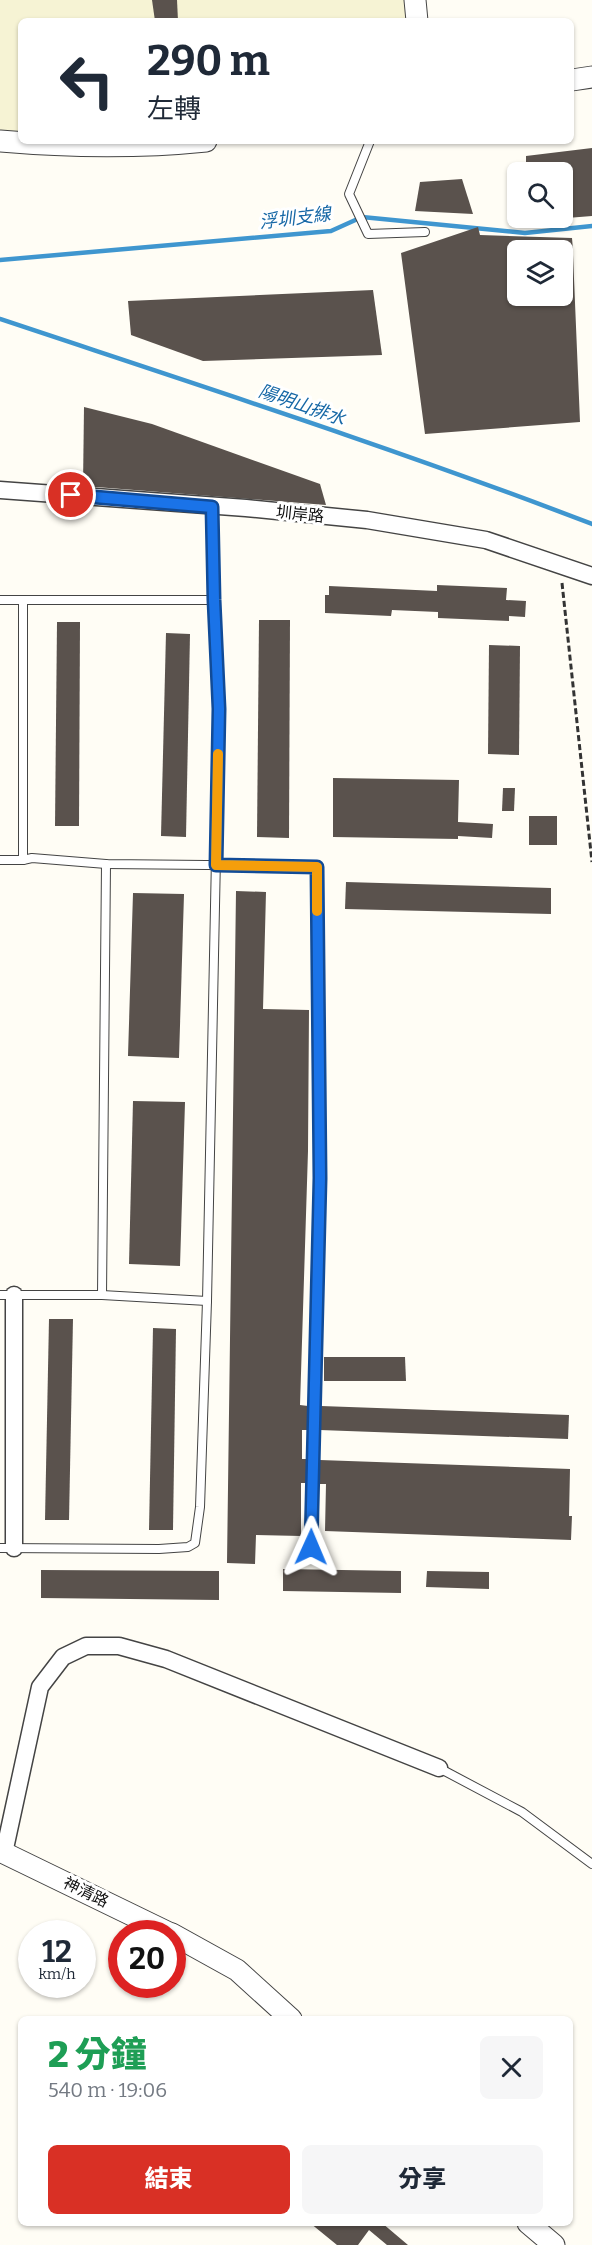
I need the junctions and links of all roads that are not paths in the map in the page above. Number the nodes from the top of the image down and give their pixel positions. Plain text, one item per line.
1 (415, 0) edge
2 (417, 18) edge
3 (592, 77) edge
4 (574, 80) edge
5 (0, 141) edge
6 (18, 143) edge
7 (34, 144) edge
8 (175, 144) edge
9 (369, 144) edge
10 (425, 231) dead end
11 (0, 490) edge
12 (212, 507) junction
13 (592, 576) edge
14 (0, 600) edge
15 (23, 600) junction
16 (214, 600) junction
17 (0, 860) edge
18 (23, 860) junction
19 (106, 864) junction
20 (216, 865) junction
21 (7, 1295) edge
22 (102, 1295) junction
23 (207, 1301) junction
24 (311, 1547) dead end
25 (7, 1548) edge
26 (439, 1768) joint
27 (2, 1852) edge
28 (592, 1864) edge
29 (143, 1920) edge
30 (186, 1941) edge
31 (288, 2016) edge
32 (532, 2226) edge
33 (554, 2245) edge

1 - 2 street
3 - 4 street
5 - 6 street
7 - 8 street
9 - 10 lane
11 - 12 street, 圳岸路
12 - 13 street, 圳岸路
12 - 16 lane
14 - 15 lane
15 - 16 lane
15 - 18 lane
16 - 20 lane
17 - 18 lane
18 - 19 lane
19 - 20 lane
19 - 22 lane
20 - 23 lane
20 - 24 lane
21 - 22 lane
21 - 25 street
22 - 23 lane
23 - 25 lane
26 - 27 street
26 - 28 lane
27 - 29 street, 神清路
30 - 31 street, 神清路
32 - 33 street

